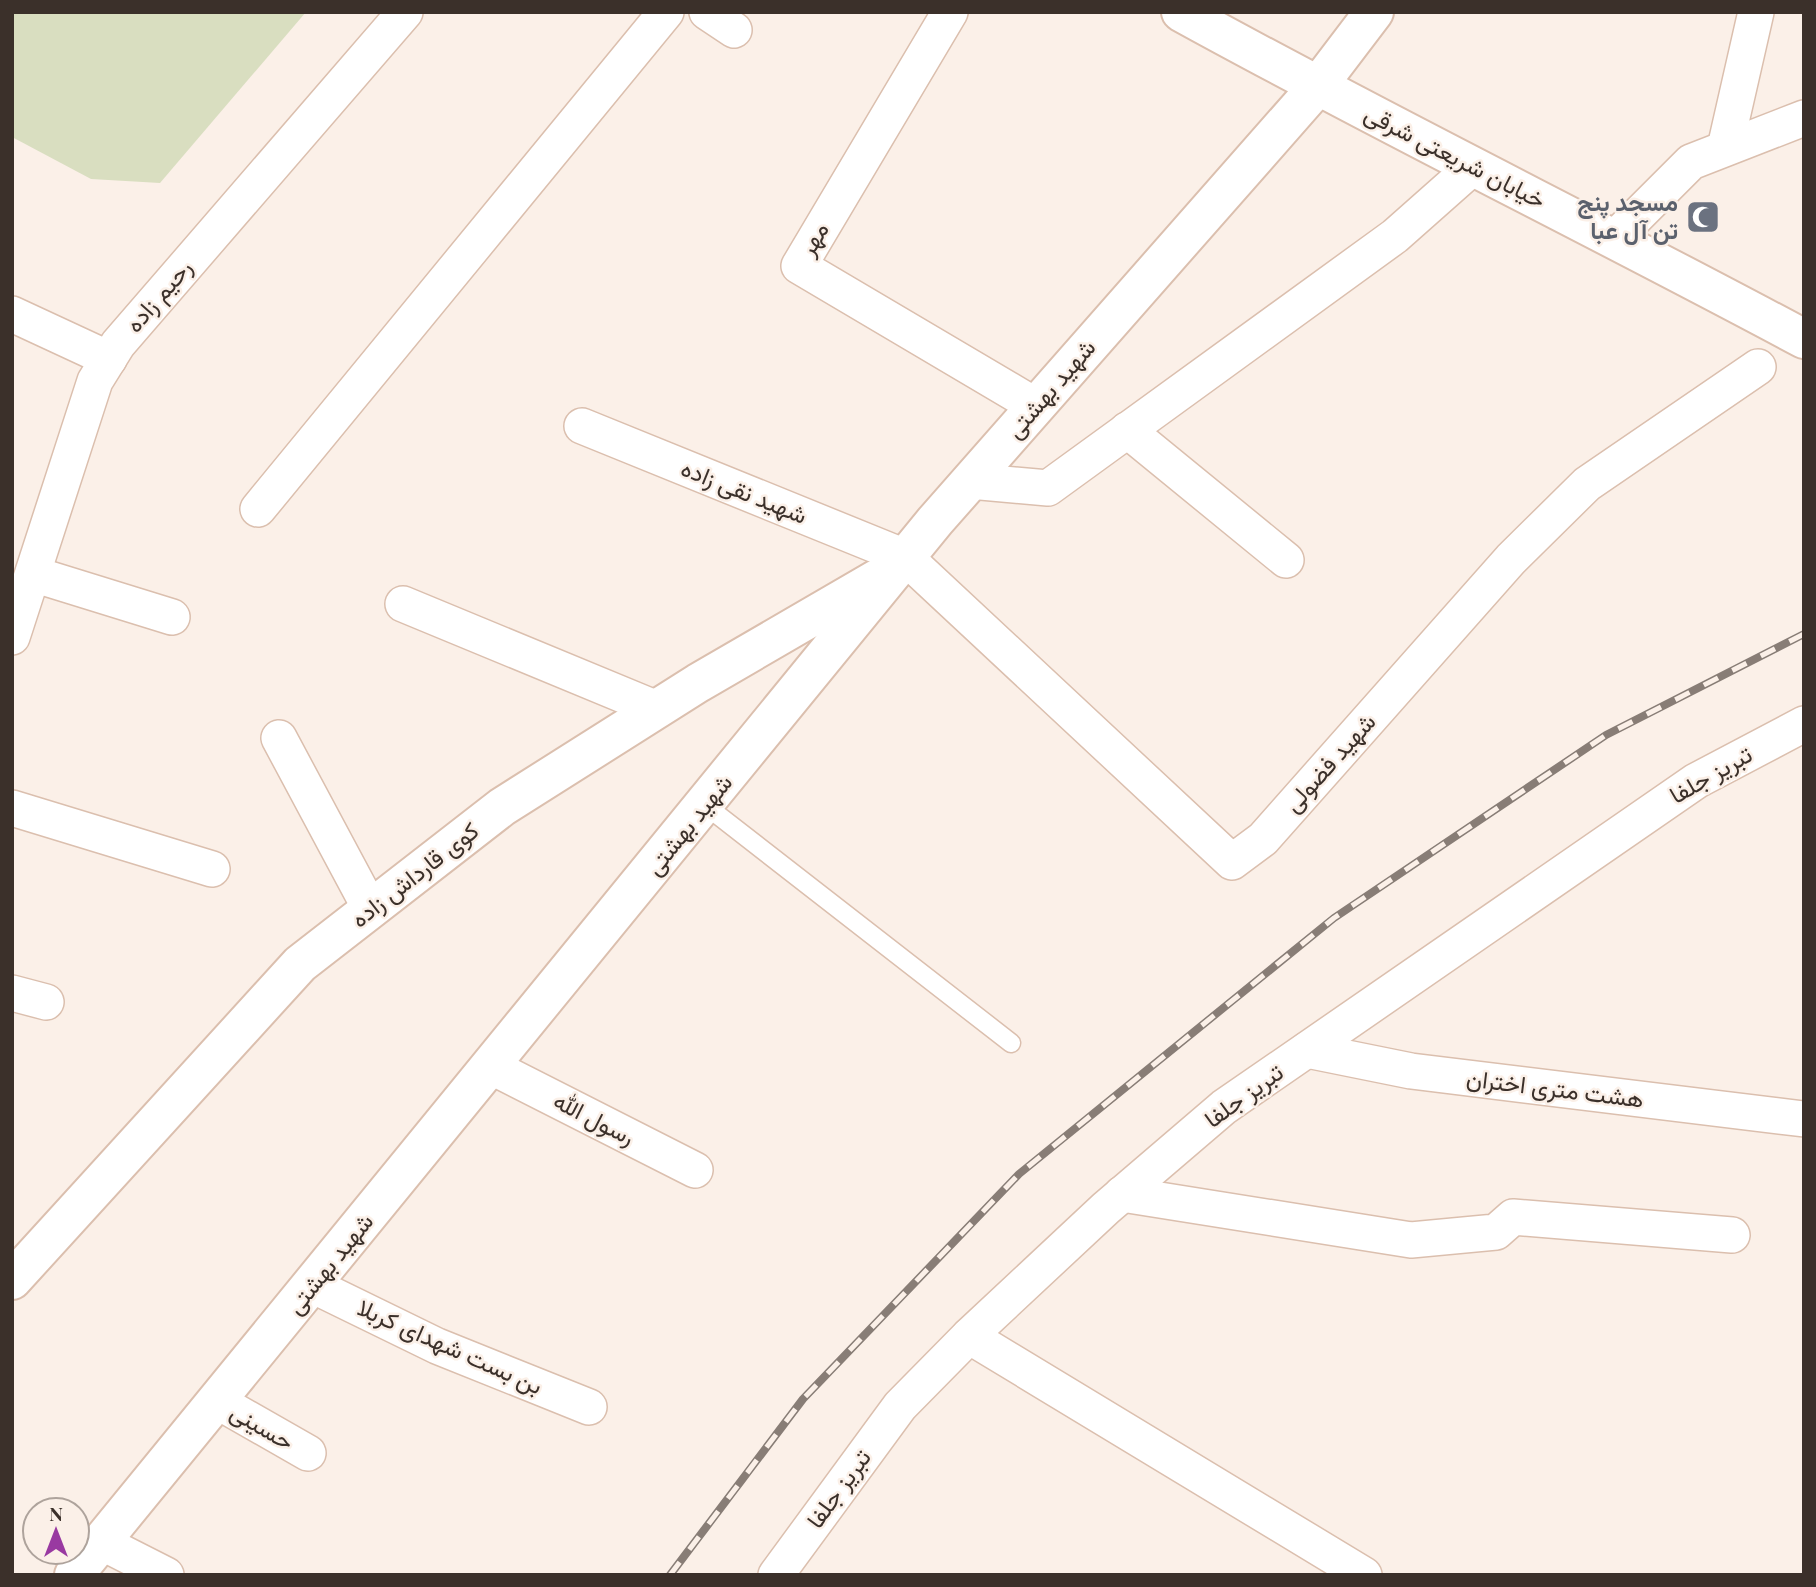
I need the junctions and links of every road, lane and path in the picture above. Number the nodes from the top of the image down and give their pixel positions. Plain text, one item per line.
1 (405, 12) edge
2 (666, 12) edge
3 (950, 12) edge
4 (1181, 12) edge
5 (1374, 12) edge
6 (1756, 12) edge
7 (1317, 87) junction
8 (1804, 118) edge
9 (1725, 148) junction
10 (1474, 166) junction
11 (1615, 238) junction
12 (12, 314) edge
13 (1804, 339) edge
14 (109, 359) junction
15 (1758, 367) dead end
16 (1036, 406) junction
17 (582, 426) dead end
18 (1127, 430) junction
19 (970, 481) junction
20 (258, 509) dead end
21 (1286, 560) dead end
22 (27, 562) edge
23 (901, 563) junction
24 (403, 604) dead end
25 (172, 617) dead end
26 (12, 637) edge
27 (657, 709) junction
28 (1804, 724) edge
29 (279, 737) dead end
30 (705, 804) junction
31 (12, 808) edge
32 (212, 869) dead end
33 (371, 910) junction
34 (12, 993) edge
35 (46, 1002) dead end
36 (1011, 1042) dead end
37 (1307, 1050) junction
38 (492, 1067) junction
39 (1804, 1119) edge
40 (695, 1170) dead end
41 (1122, 1194) junction
42 (1732, 1235) dead end
43 (12, 1280) edge
44 (312, 1285) junction
45 (969, 1336) junction
46 (217, 1401) junction
47 (589, 1407) dead end
48 (308, 1453) dead end
49 (101, 1542) junction
50 (74, 1575) edge
51 (166, 1575) edge
52 (776, 1575) edge
53 (1364, 1575) edge

1 - 14 street, رحیم زاده
2 - 20 street
3 - 16 street, مهر
4 - 7 street, خیابان شریعتی شرقی
5 - 7 street, شهید بهشتی
6 - 9 street
7 - 10 street, خیابان شریعتی شرقی
7 - 16 street, شهید بهشتی
8 - 9 street
9 - 11 street
10 - 11 street, خیابان شریعتی شرقی
10 - 18 street
11 - 13 street, خیابان شریعتی شرقی
12 - 14 street
14 - 22 street, رحیم زاده
15 - 23 street, شهید فضولی
16 - 19 street, شهید بهشتی
17 - 23 street, شهید نقی زاده
18 - 19 street
18 - 21 street
19 - 23 street, شهید بهشتی
22 - 25 street
22 - 26 street, رحیم زاده
23 - 27 street, کوی قارداش زاده
23 - 30 street, شهید بهشتی
24 - 27 street
27 - 33 street, کوی قارداش زاده
28 - 37 street, تبریز جلفا
29 - 33 street
30 - 36 lane
30 - 38 street, شهید بهشتی
31 - 32 street
33 - 43 street, کوی قارداش زاده
34 - 35 street
37 - 39 street, هشت متری اختران
37 - 41 street, تبریز جلفا
38 - 40 street, رسول الله
38 - 44 street, شهید بهشتی
41 - 42 street
41 - 45 street, تبریز جلفا
44 - 46 street, شهید بهشتی
44 - 47 street, بن بست شهدای کربلا
45 - 52 street, تبریز جلفا
45 - 53 street
46 - 48 street, حسینی
46 - 49 street, شهید بهشتی
49 - 50 street, شهید بهشتی
49 - 51 street

